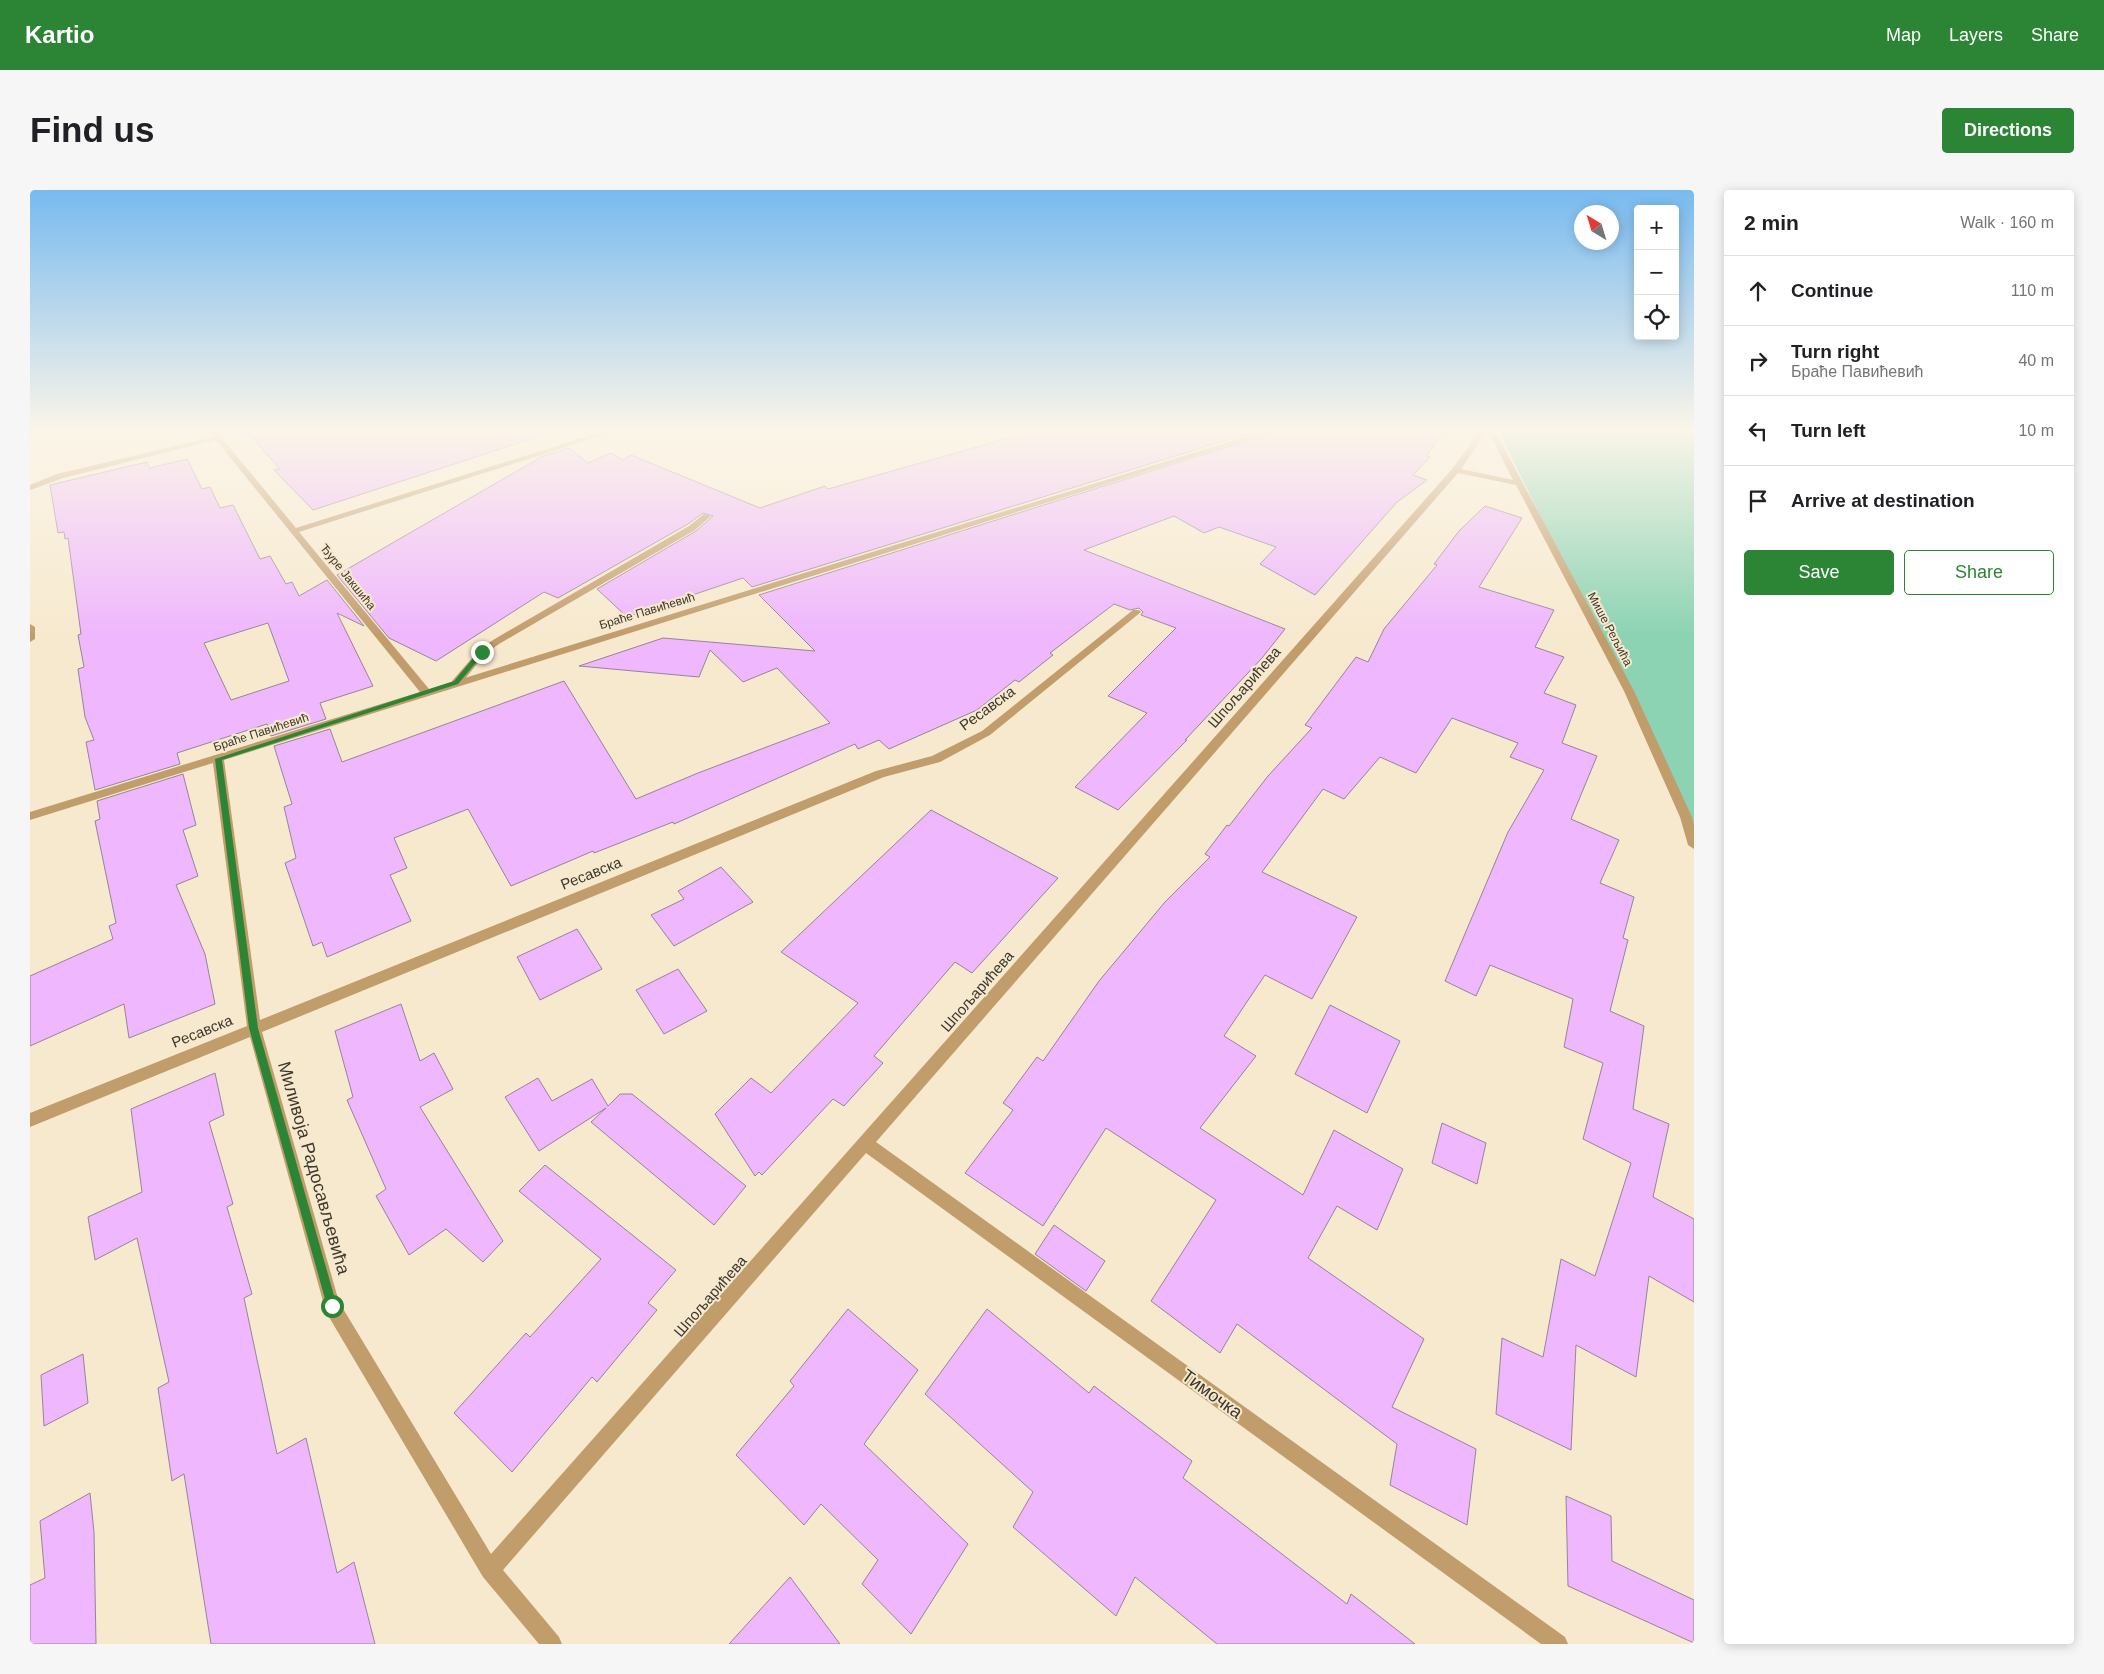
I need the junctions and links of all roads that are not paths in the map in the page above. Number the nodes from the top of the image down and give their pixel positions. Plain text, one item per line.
1 (267, 499) edge
2 (397, 499) edge
3 (1053, 499) edge
4 (1431, 499) edge
5 (1528, 499) edge
6 (707, 516) dead end
7 (294, 531) junction
8 (1136, 612) dead end
9 (30, 627) edge
10 (30, 632) edge
11 (30, 639) edge
12 (456, 683) junction
13 (426, 692) junction
14 (218, 759) junction
15 (30, 816) edge
16 (1694, 845) edge
17 (254, 1028) junction
18 (30, 1120) edge
19 (866, 1143) junction
20 (490, 1570) junction
21 (552, 1644) edge
22 (1558, 1644) edge

1 - 7 street, Ђуре Јакшића
2 - 7 street
3 - 12 street, Браће Павићевић
4 - 19 street, Шпољарићева
5 - 16 street, Мише Рељића
6 - 12 street
7 - 13 street, Ђуре Јакшића
8 - 17 street, Ресавска
9 - 10 street
10 - 11 street
12 - 13 street, Браће Павићевић
13 - 14 street, Браће Павићевић
14 - 15 street, Браће Павићевић
14 - 17 street, Миливоја Радосављевића
17 - 18 street, Ресавска
17 - 20 street, Миливоја Радосављевића
19 - 20 street, Шпољарићева
19 - 22 street, Тимочка
20 - 21 street, Миливоја Радосављевића

